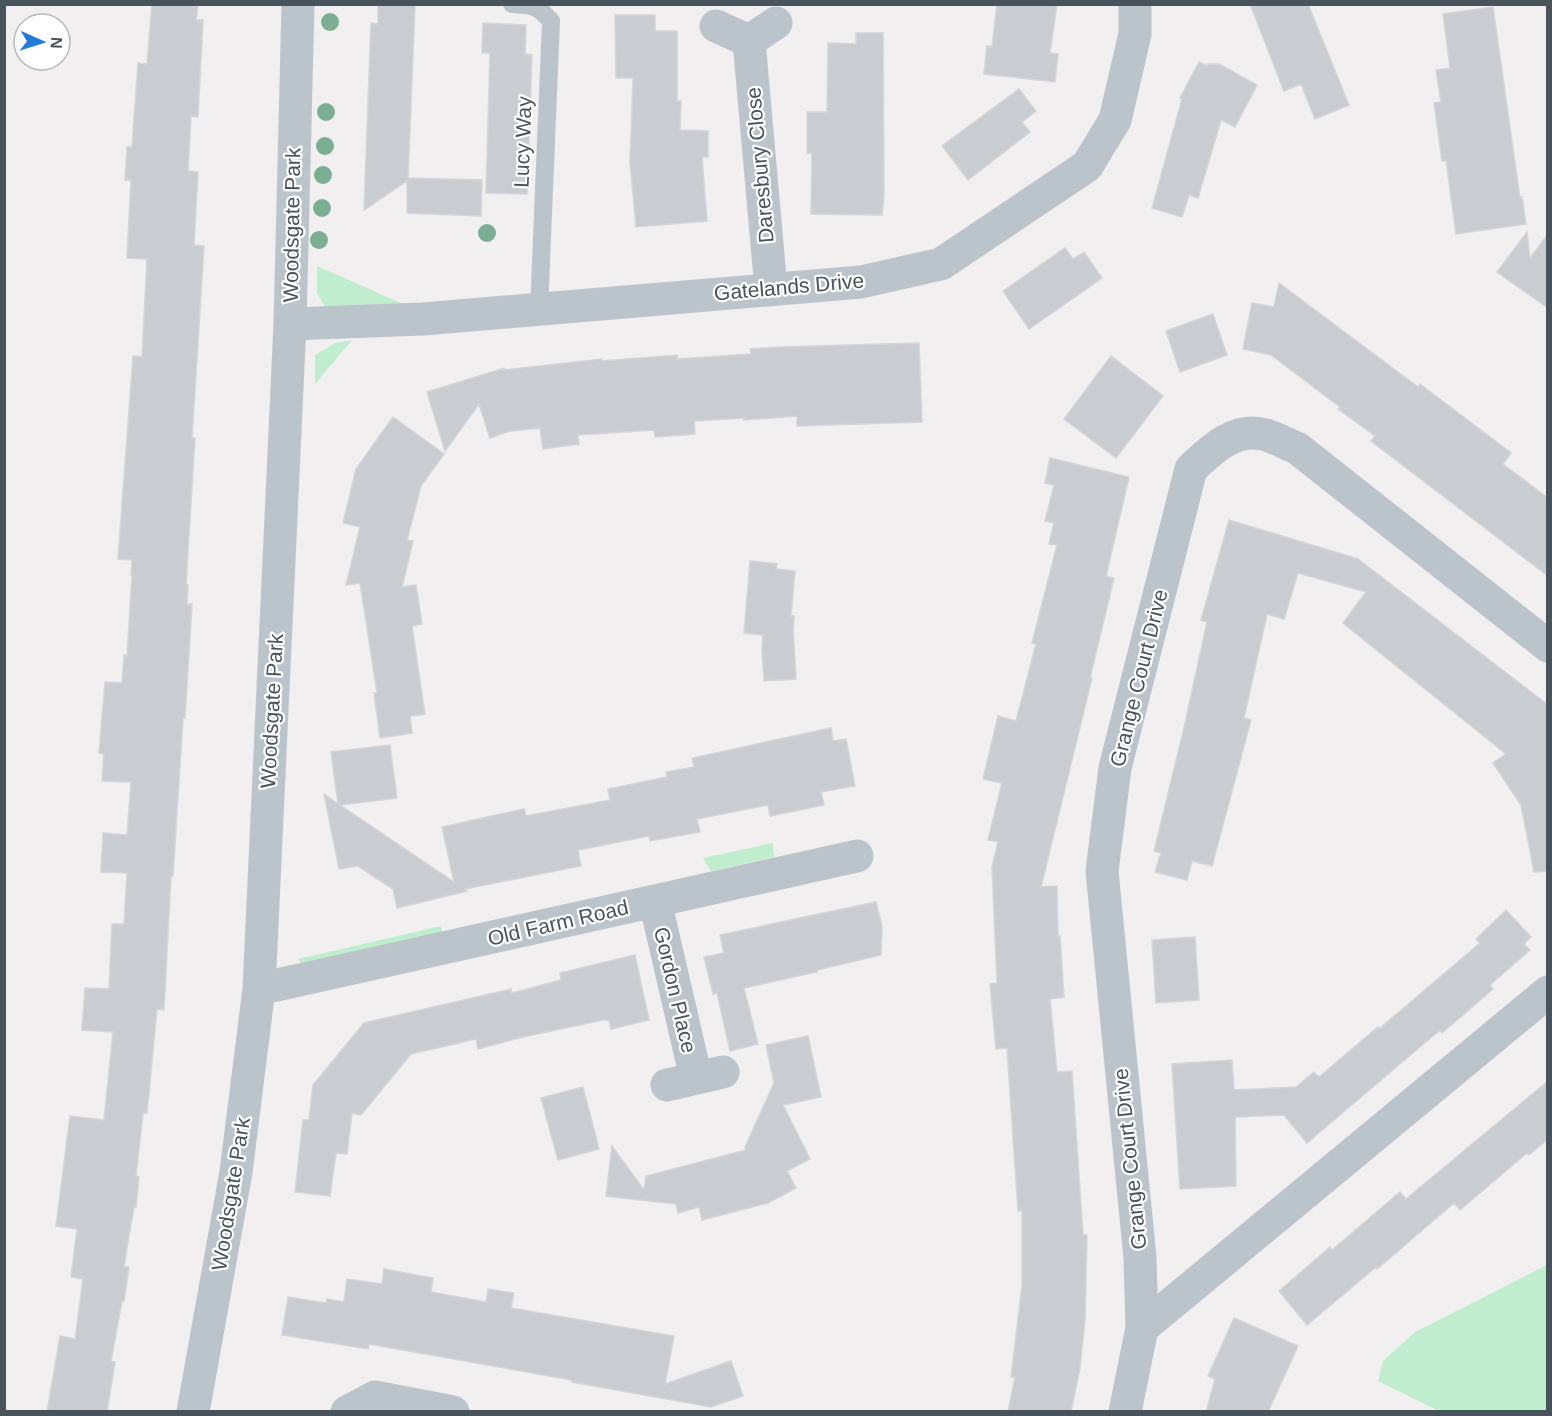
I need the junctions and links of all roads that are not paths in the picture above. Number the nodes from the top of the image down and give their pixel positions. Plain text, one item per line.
1 (298, 4) edge
2 (512, 4) edge
3 (1135, 4) edge
4 (776, 23) dead end
5 (716, 26) dead end
6 (749, 41) junction
7 (771, 289) junction
8 (539, 310) junction
9 (290, 324) junction
10 (1548, 646) edge
11 (857, 856) dead end
12 (655, 901) junction
13 (259, 990) junction
14 (1548, 992) edge
15 (695, 1078) dead end
16 (1142, 1328) junction
17 (193, 1412) edge
18 (347, 1412) edge
19 (453, 1412) edge
20 (1125, 1412) edge

1 - 9 street, Woodsgate Park
2 - 8 lane, Lucy Way
3 - 7 street, Gatelands Drive
4 - 6 street
5 - 6 street
6 - 7 street, Daresbury Close
7 - 8 street, Gatelands Drive
8 - 9 street, Gatelands Drive
9 - 13 street, Woodsgate Park
10 - 16 street, Grange Court Drive
11 - 12 street, Old Farm Road
12 - 13 street, Old Farm Road
12 - 15 street, Gordon Place
13 - 17 street, Woodsgate Park
14 - 16 street
16 - 20 street, Grange Court Drive
18 - 19 street

